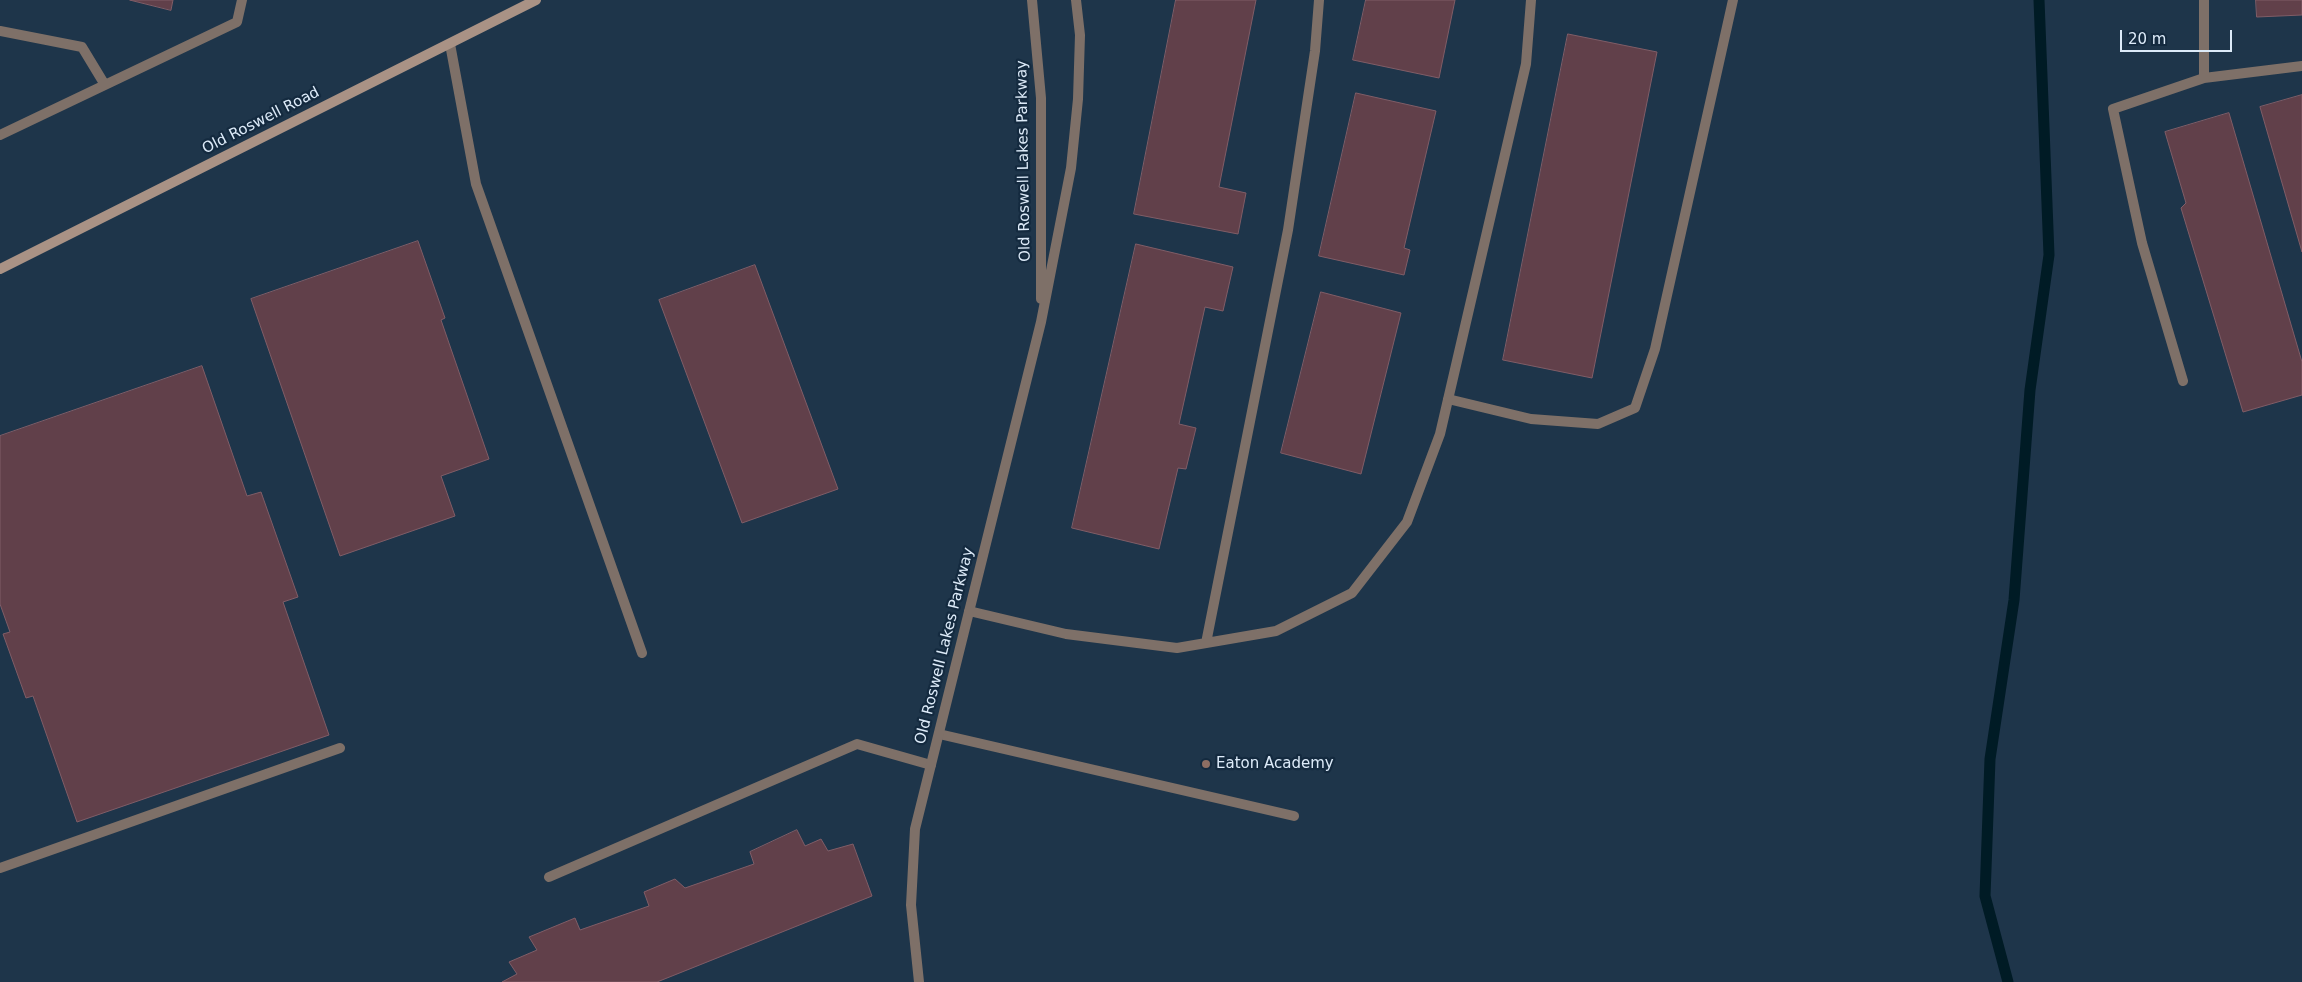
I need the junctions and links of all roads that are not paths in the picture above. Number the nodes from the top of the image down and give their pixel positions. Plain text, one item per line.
1 (242, 0) edge
2 (536, 0) edge
3 (1032, 0) edge
4 (1076, 0) edge
5 (1319, 0) edge
6 (1531, 0) edge
7 (1733, 0) edge
8 (2204, 0) edge
9 (0, 31) edge
10 (450, 44) junction
11 (2302, 66) edge
12 (2204, 78) junction
13 (105, 85) junction
14 (0, 135) edge
15 (0, 269) edge
16 (1041, 322) junction
17 (2183, 381) dead end
18 (1448, 399) junction
19 (969, 611) junction
20 (1206, 643) junction
21 (642, 653) dead end
22 (939, 734) junction
23 (340, 748) dead end
24 (930, 765) junction
25 (1294, 816) dead end
26 (0, 868) edge
27 (549, 877) dead end
28 (919, 982) edge

1 - 13 street
2 - 10 street, Old Roswell Road
3 - 16 street, Old Roswell Lakes Parkway
4 - 16 street, Old Roswell Lakes Parkway
5 - 20 street
6 - 18 street
7 - 18 street
8 - 12 street
9 - 13 street
10 - 15 street, Old Roswell Road
10 - 21 street
11 - 12 street
12 - 17 street
13 - 14 street
16 - 19 street, Old Roswell Lakes Parkway
18 - 20 street
19 - 20 street
19 - 22 street, Old Roswell Lakes Parkway
22 - 24 street, Old Roswell Lakes Parkway
22 - 25 street
23 - 26 street
24 - 27 street
24 - 28 street, Old Roswell Lakes Parkway

